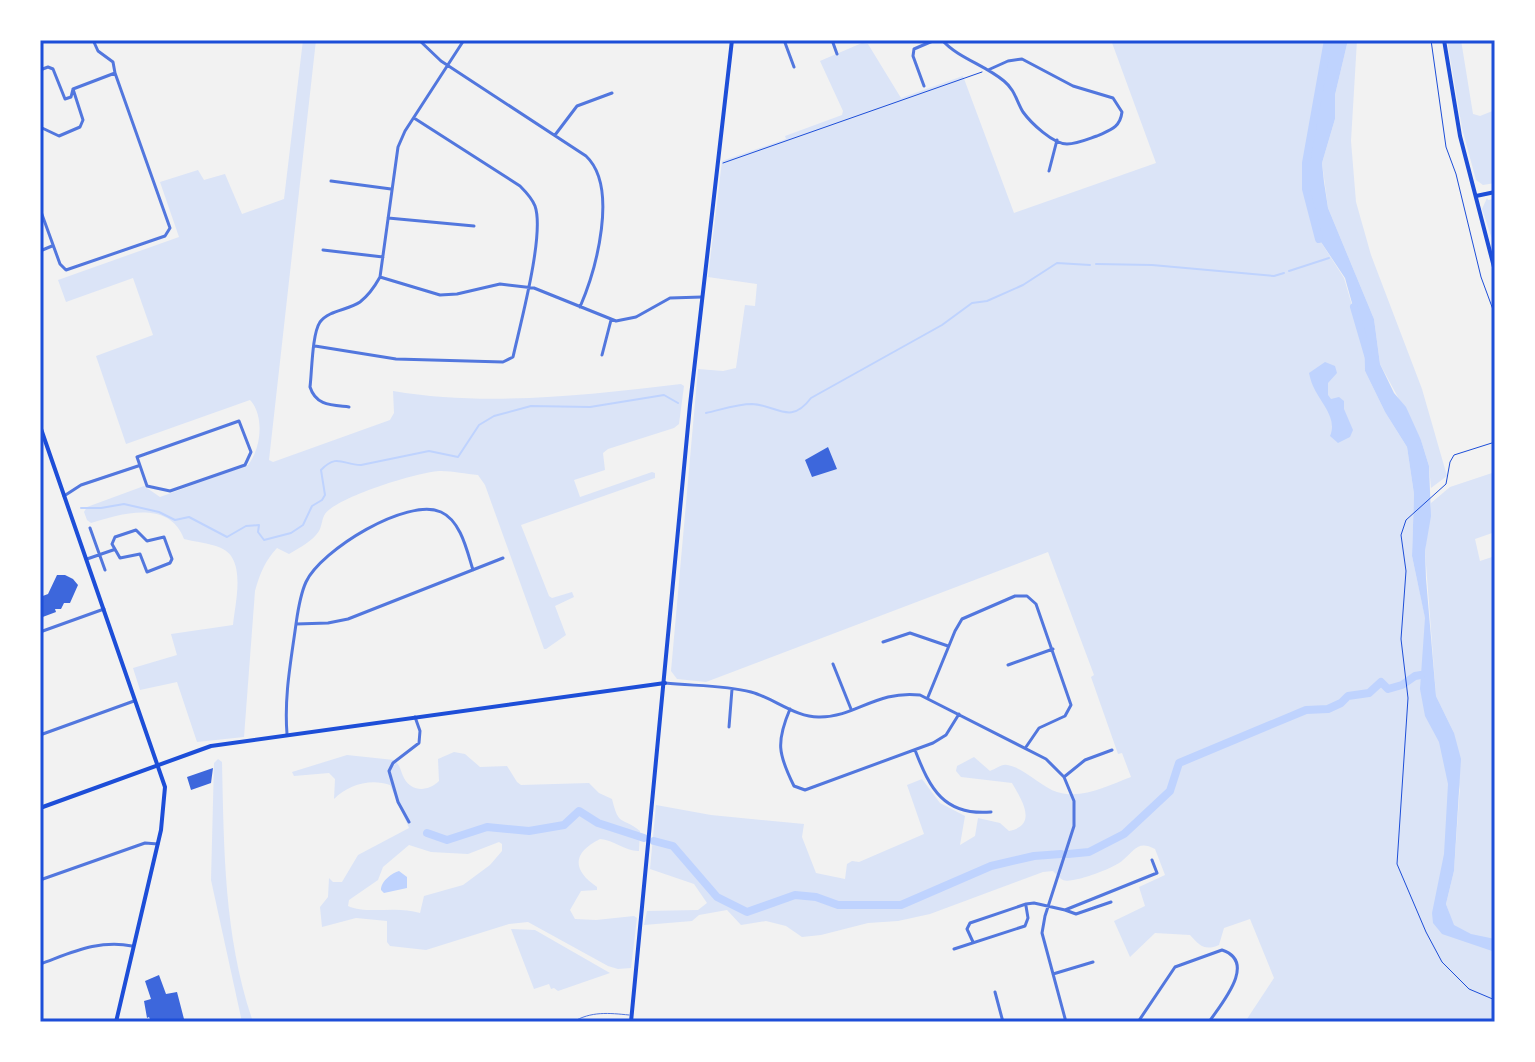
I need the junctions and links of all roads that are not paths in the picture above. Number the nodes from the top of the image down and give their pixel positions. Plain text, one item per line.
1 (93, 40) edge
2 (419, 40) edge
3 (464, 40) edge
4 (546, 40) edge
5 (732, 40) edge
6 (784, 40) edge
7 (832, 40) edge
8 (935, 40) edge
9 (942, 40) edge
10 (1444, 40) edge
11 (539, 41) edge
12 (837, 54) dead end
13 (448, 66) junction
14 (794, 67) dead end
15 (40, 70) edge
16 (988, 70) junction
17 (115, 73) junction
18 (924, 86) dead end
19 (73, 89) junction
20 (612, 93) dead end
21 (414, 118) junction
22 (40, 127) edge
23 (555, 135) junction
24 (1057, 140) junction
25 (1049, 171) dead end
26 (331, 181) dead end
27 (391, 189) junction
28 (1495, 192) edge
29 (1476, 196) junction
30 (40, 209) edge
31 (388, 218) junction
32 (474, 226) dead end
33 (53, 246) junction
34 (323, 250) dead end
35 (40, 251) edge
36 (383, 257) junction
37 (1495, 271) edge
38 (380, 277) junction
39 (528, 287) junction
40 (702, 297) junction
41 (580, 307) junction
42 (611, 320) junction
43 (315, 346) junction
44 (602, 355) dead end
45 (349, 407) dead end
46 (40, 426) edge
47 (139, 465) junction
48 (64, 496) junction
49 (90, 528) dead end
50 (114, 549) junction
51 (99, 555) junction
52 (503, 558) dead end
53 (87, 559) junction
54 (105, 570) dead end
55 (473, 570) junction
56 (104, 609) junction
57 (296, 624) junction
58 (40, 632) edge
59 (883, 642) dead end
60 (948, 646) junction
61 (1053, 649) junction
62 (833, 664) dead end
63 (1008, 665) dead end
64 (665, 683) junction
65 (732, 689) junction
66 (928, 697) junction
67 (136, 700) junction
68 (790, 709) junction
69 (851, 709) junction
70 (959, 714) junction
71 (415, 717) junction
72 (729, 727) dead end
73 (287, 734) junction
74 (40, 735) edge
75 (1026, 748) junction
76 (915, 750) junction
77 (1112, 750) dead end
78 (159, 764) junction
79 (1064, 777) junction
80 (40, 808) edge
81 (991, 812) dead end
82 (409, 822) dead end
83 (158, 844) junction
84 (1152, 860) dead end
85 (40, 880) edge
86 (1111, 902) dead end
87 (1026, 904) junction
88 (1048, 906) junction
89 (1065, 910) junction
90 (973, 942) junction
91 (134, 946) junction
92 (954, 949) dead end
93 (1093, 962) dead end
94 (40, 964) edge
95 (1053, 974) junction
96 (995, 992) dead end
97 (632, 1015) junction
98 (116, 1022) edge
99 (573, 1022) edge
100 (631, 1022) edge
101 (1003, 1022) edge
102 (1066, 1022) edge
103 (1138, 1022) edge
104 (1209, 1022) edge

1 - 17 street
2 - 13 street
3 - 13 street
4 - 11 street
5 - 40 main road
6 - 14 street
7 - 12 street
8 - 18 street
9 - 16 street
10 - 29 main road
13 - 21 street
13 - 23 street
15 - 19 street
16 - 24 street
16 - 24 street
17 - 19 street
17 - 33 street
19 - 22 street
20 - 23 street
21 - 27 street
21 - 39 street
23 - 41 street
24 - 25 street
26 - 27 street
27 - 31 street
28 - 29 main road
29 - 37 main road
30 - 33 street
31 - 32 street
31 - 36 street
33 - 35 street
34 - 36 street
36 - 38 street
38 - 39 street
38 - 43 street
39 - 41 street
39 - 43 street
40 - 42 street
40 - 64 main road
41 - 42 street
42 - 44 street
43 - 45 street
46 - 48 main road
47 - 47 street
47 - 48 street
48 - 53 main road
49 - 51 street
50 - 50 street
50 - 51 street
51 - 53 street
51 - 54 street
52 - 55 street
53 - 56 main road
55 - 57 street
55 - 57 street
56 - 58 street
56 - 67 main road
57 - 73 street
59 - 60 street
60 - 61 street
60 - 66 street
61 - 63 street
61 - 75 street
62 - 69 street
64 - 65 street
64 - 71 main road
64 - 97 main road
65 - 68 street
65 - 72 street
66 - 69 street
66 - 70 street
67 - 74 street
67 - 78 main road
68 - 69 street
68 - 76 street
70 - 75 street
70 - 76 street
71 - 73 main road
71 - 82 street
73 - 78 main road
75 - 79 street
76 - 81 street
77 - 79 street
78 - 80 main road
78 - 83 main road
79 - 88 street
83 - 85 street
83 - 91 main road
84 - 89 street
86 - 89 street
87 - 88 street
87 - 90 street
87 - 90 street
88 - 89 street
88 - 95 street
90 - 92 street
91 - 94 street
91 - 98 main road
93 - 95 street
95 - 102 street
96 - 101 street
97 - 99 lane
97 - 100 main road
103 - 104 street

